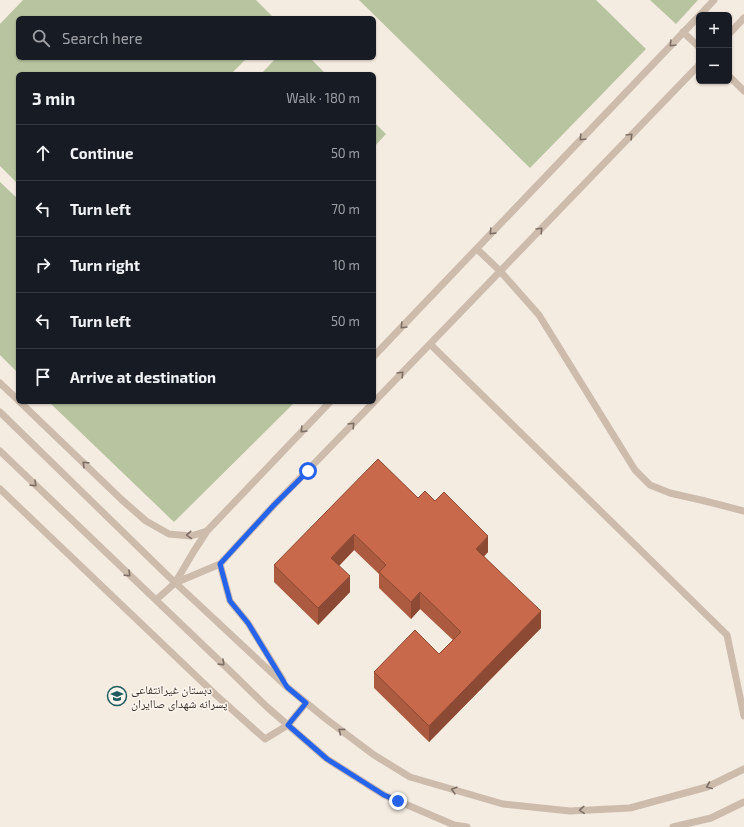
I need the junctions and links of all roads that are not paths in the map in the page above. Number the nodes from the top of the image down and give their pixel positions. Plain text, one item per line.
1 (714, 0) edge
2 (703, 12) edge
3 (744, 18) edge
4 (696, 19) edge
5 (732, 31) edge
6 (683, 32) junction
7 (696, 44) edge
8 (696, 68) edge
9 (732, 79) edge
10 (744, 91) edge
11 (477, 249) junction
12 (500, 271) junction
13 (430, 344) junction
14 (376, 354) edge
15 (0, 383) edge
16 (16, 398) edge
17 (376, 400) edge
18 (22, 404) edge
19 (328, 404) edge
20 (372, 404) edge
21 (0, 412) edge
22 (0, 451) edge
23 (0, 489) edge
24 (744, 512) edge
25 (207, 531) junction
26 (220, 564) junction
27 (175, 583) junction
28 (156, 600) junction
29 (287, 687) junction
30 (306, 703) junction
31 (744, 716) edge
32 (288, 725) junction
33 (744, 769) edge
34 (744, 802) edge
35 (467, 827) edge
36 (673, 827) edge

1 - 2 lane
3 - 5 lane
4 - 6 lane
6 - 7 lane
6 -> 11 lane
12 -> 8 lane
9 - 10 lane
11 - 12 lane
11 -> 14 lane
12 - 13 lane
12 - 24 lane
17 -> 13 lane
13 - 31 lane
15 - 16 lane
25 -> 18 lane
19 -> 25 lane
26 -> 20 lane
21 - 27 lane
22 -> 28 lane
23 - 32 lane
25 - 27 lane
26 - 27 lane
26 - 29 lane
27 - 28 lane
27 - 29 lane
28 -> 32 lane
29 - 30 lane
30 - 32 lane
33 -> 30 lane
32 - 35 lane
34 - 36 lane

